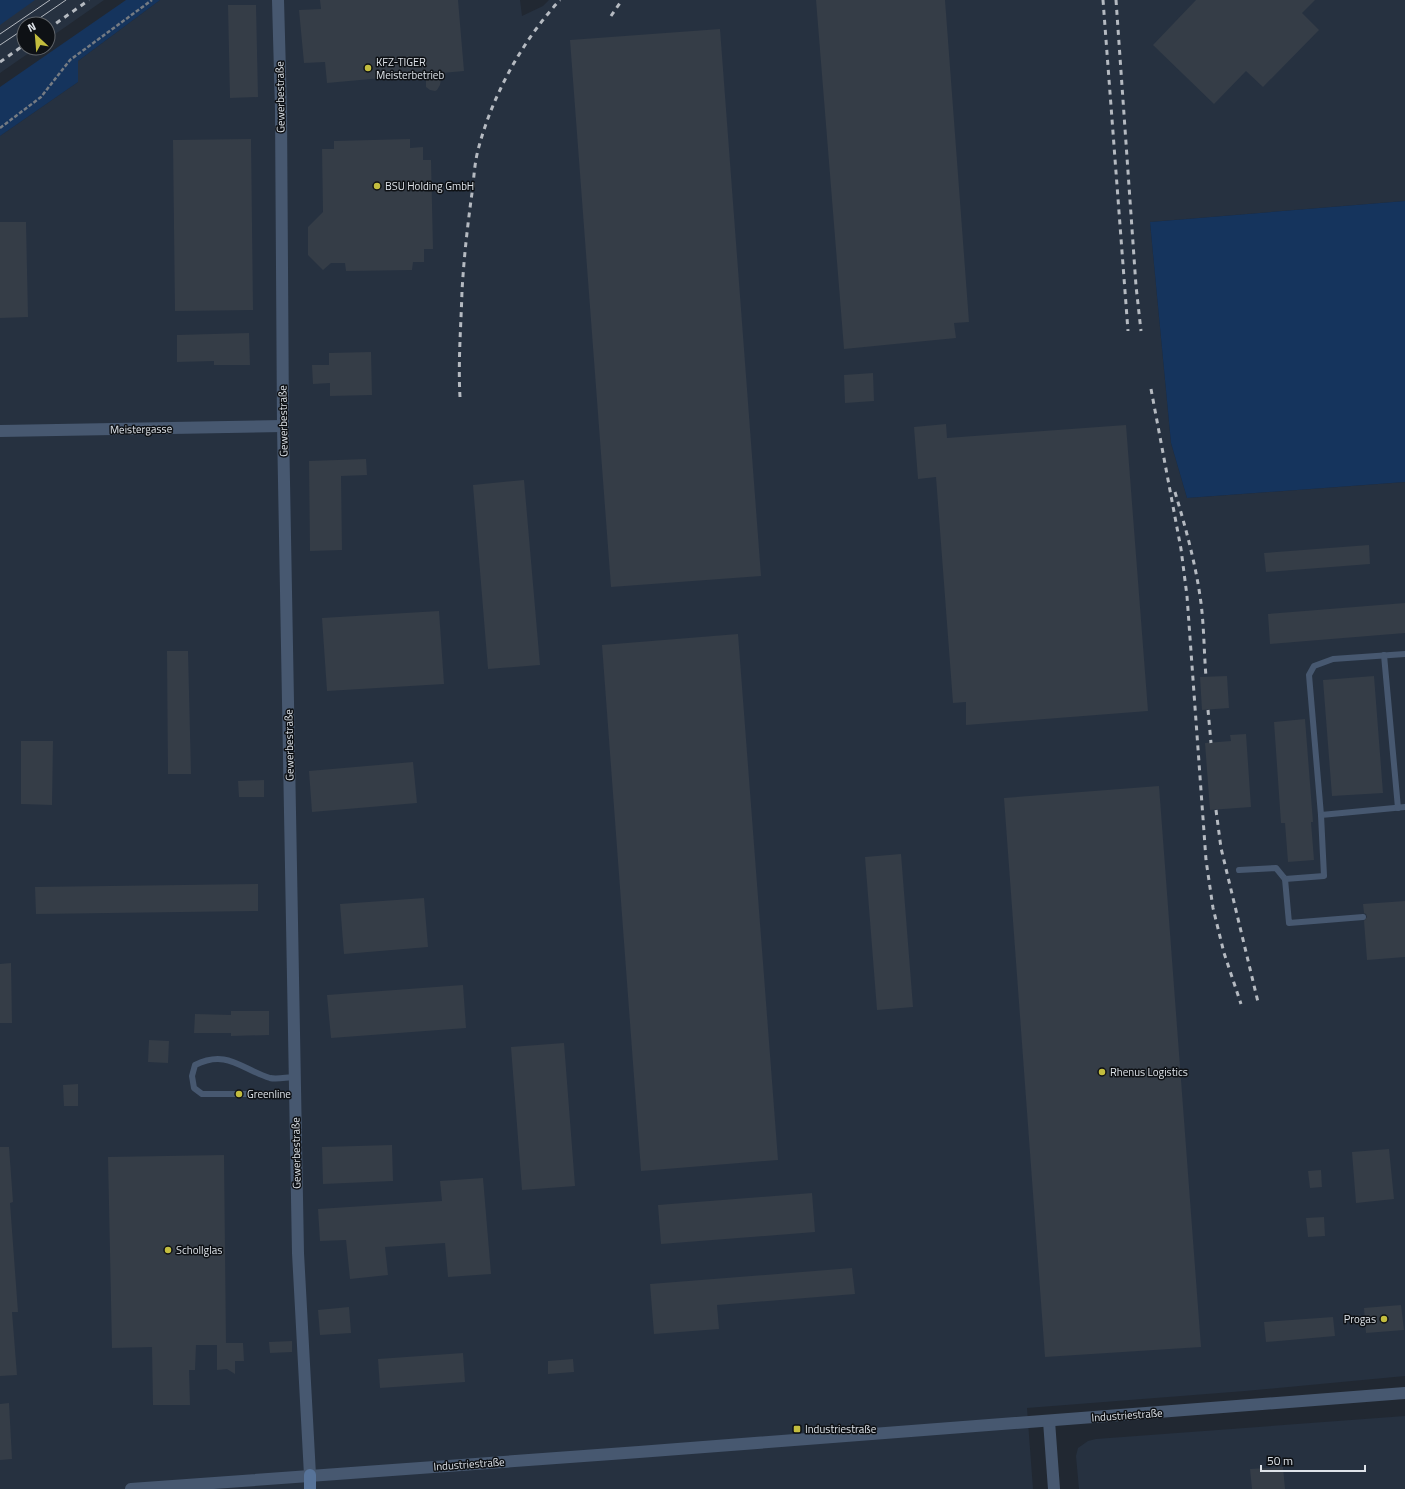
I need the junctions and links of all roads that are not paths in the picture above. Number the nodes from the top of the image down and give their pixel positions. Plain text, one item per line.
1 (278, 0) edge
2 (283, 426) junction
3 (0, 431) edge
4 (1405, 654) edge
5 (1384, 655) junction
6 (1405, 807) edge
7 (1398, 808) junction
8 (1321, 815) junction
9 (1239, 870) dead end
10 (1285, 879) junction
11 (1363, 917) dead end
12 (295, 1077) junction
13 (295, 1094) junction
14 (1405, 1393) edge
15 (1049, 1421) junction
16 (310, 1475) junction
17 (131, 1489) edge
18 (310, 1489) edge
19 (1054, 1489) edge

1 - 2 street, Gewerbestraße
2 - 3 street, Meistergasse
2 - 12 street, Gewerbestraße
4 - 5 lane
5 - 7 lane
5 - 8 lane
6 - 7 lane
7 - 8 lane
8 - 10 lane
9 - 10 lane
10 - 11 lane
12 - 13 street, Gewerbestraße
12 - 13 lane
13 - 16 street, Gewerbestraße
14 - 15 street, Industriestraße
15 - 16 street, Industriestraße
15 - 19 street
16 - 17 street, Industriestraße
16 - 18 street, Gewerbestraße

